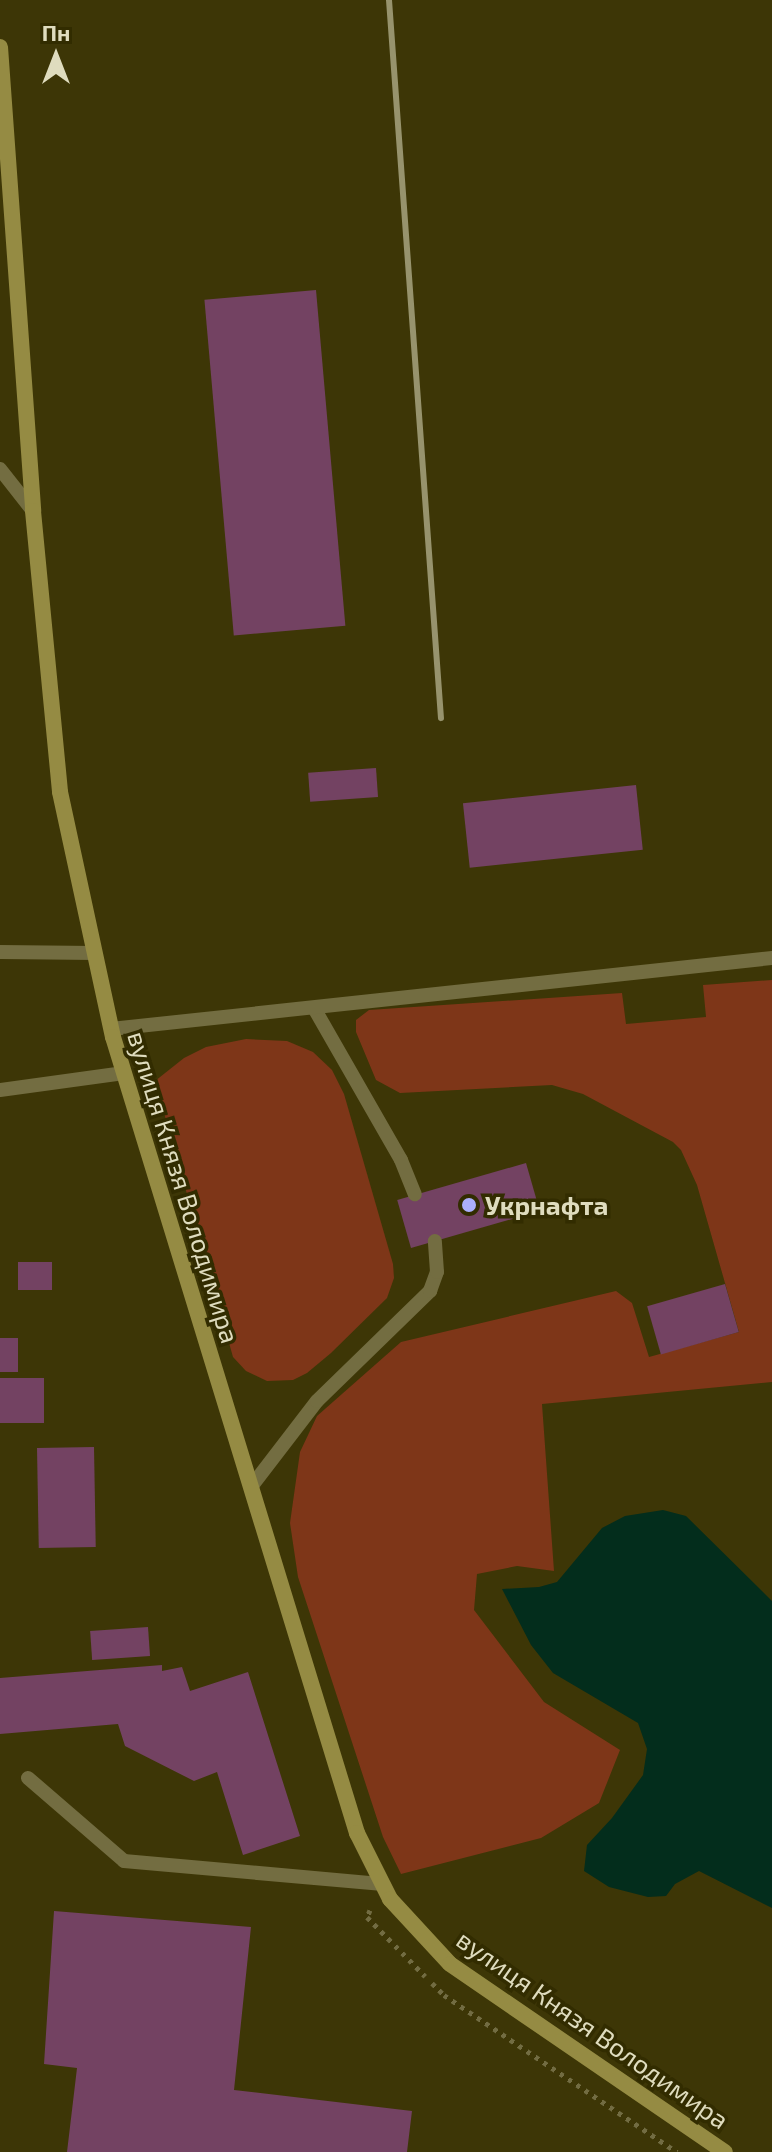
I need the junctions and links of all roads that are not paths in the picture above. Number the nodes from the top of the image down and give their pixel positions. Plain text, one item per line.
1 (0, 47) edge
2 (3, 134) edge
3 (0, 469) edge
4 (33, 511) junction
5 (0, 952) edge
6 (95, 953) junction
7 (772, 958) edge
8 (314, 1008) junction
9 (111, 1029) junction
10 (124, 1073) junction
11 (0, 1090) edge
12 (415, 1194) dead end
13 (435, 1241) dead end
14 (251, 1487) junction
15 (28, 1778) dead end
16 (383, 1884) junction
17 (725, 2152) edge

1 - 2 main road, вулиця Князя Володимира
2 - 4 main road, вулиця Князя Володимира
3 - 4 lane
4 - 6 main road, вулиця Князя Володимира
5 - 6 lane
6 - 9 main road, вулиця Князя Володимира
7 - 8 lane
8 - 9 lane
8 - 12 lane
9 - 10 main road, вулиця Князя Володимира
10 - 11 lane
10 - 14 main road, вулиця Князя Володимира
13 - 14 lane
14 - 16 main road, вулиця Князя Володимира
15 - 16 lane
16 - 17 main road, вулиця Князя Володимира

